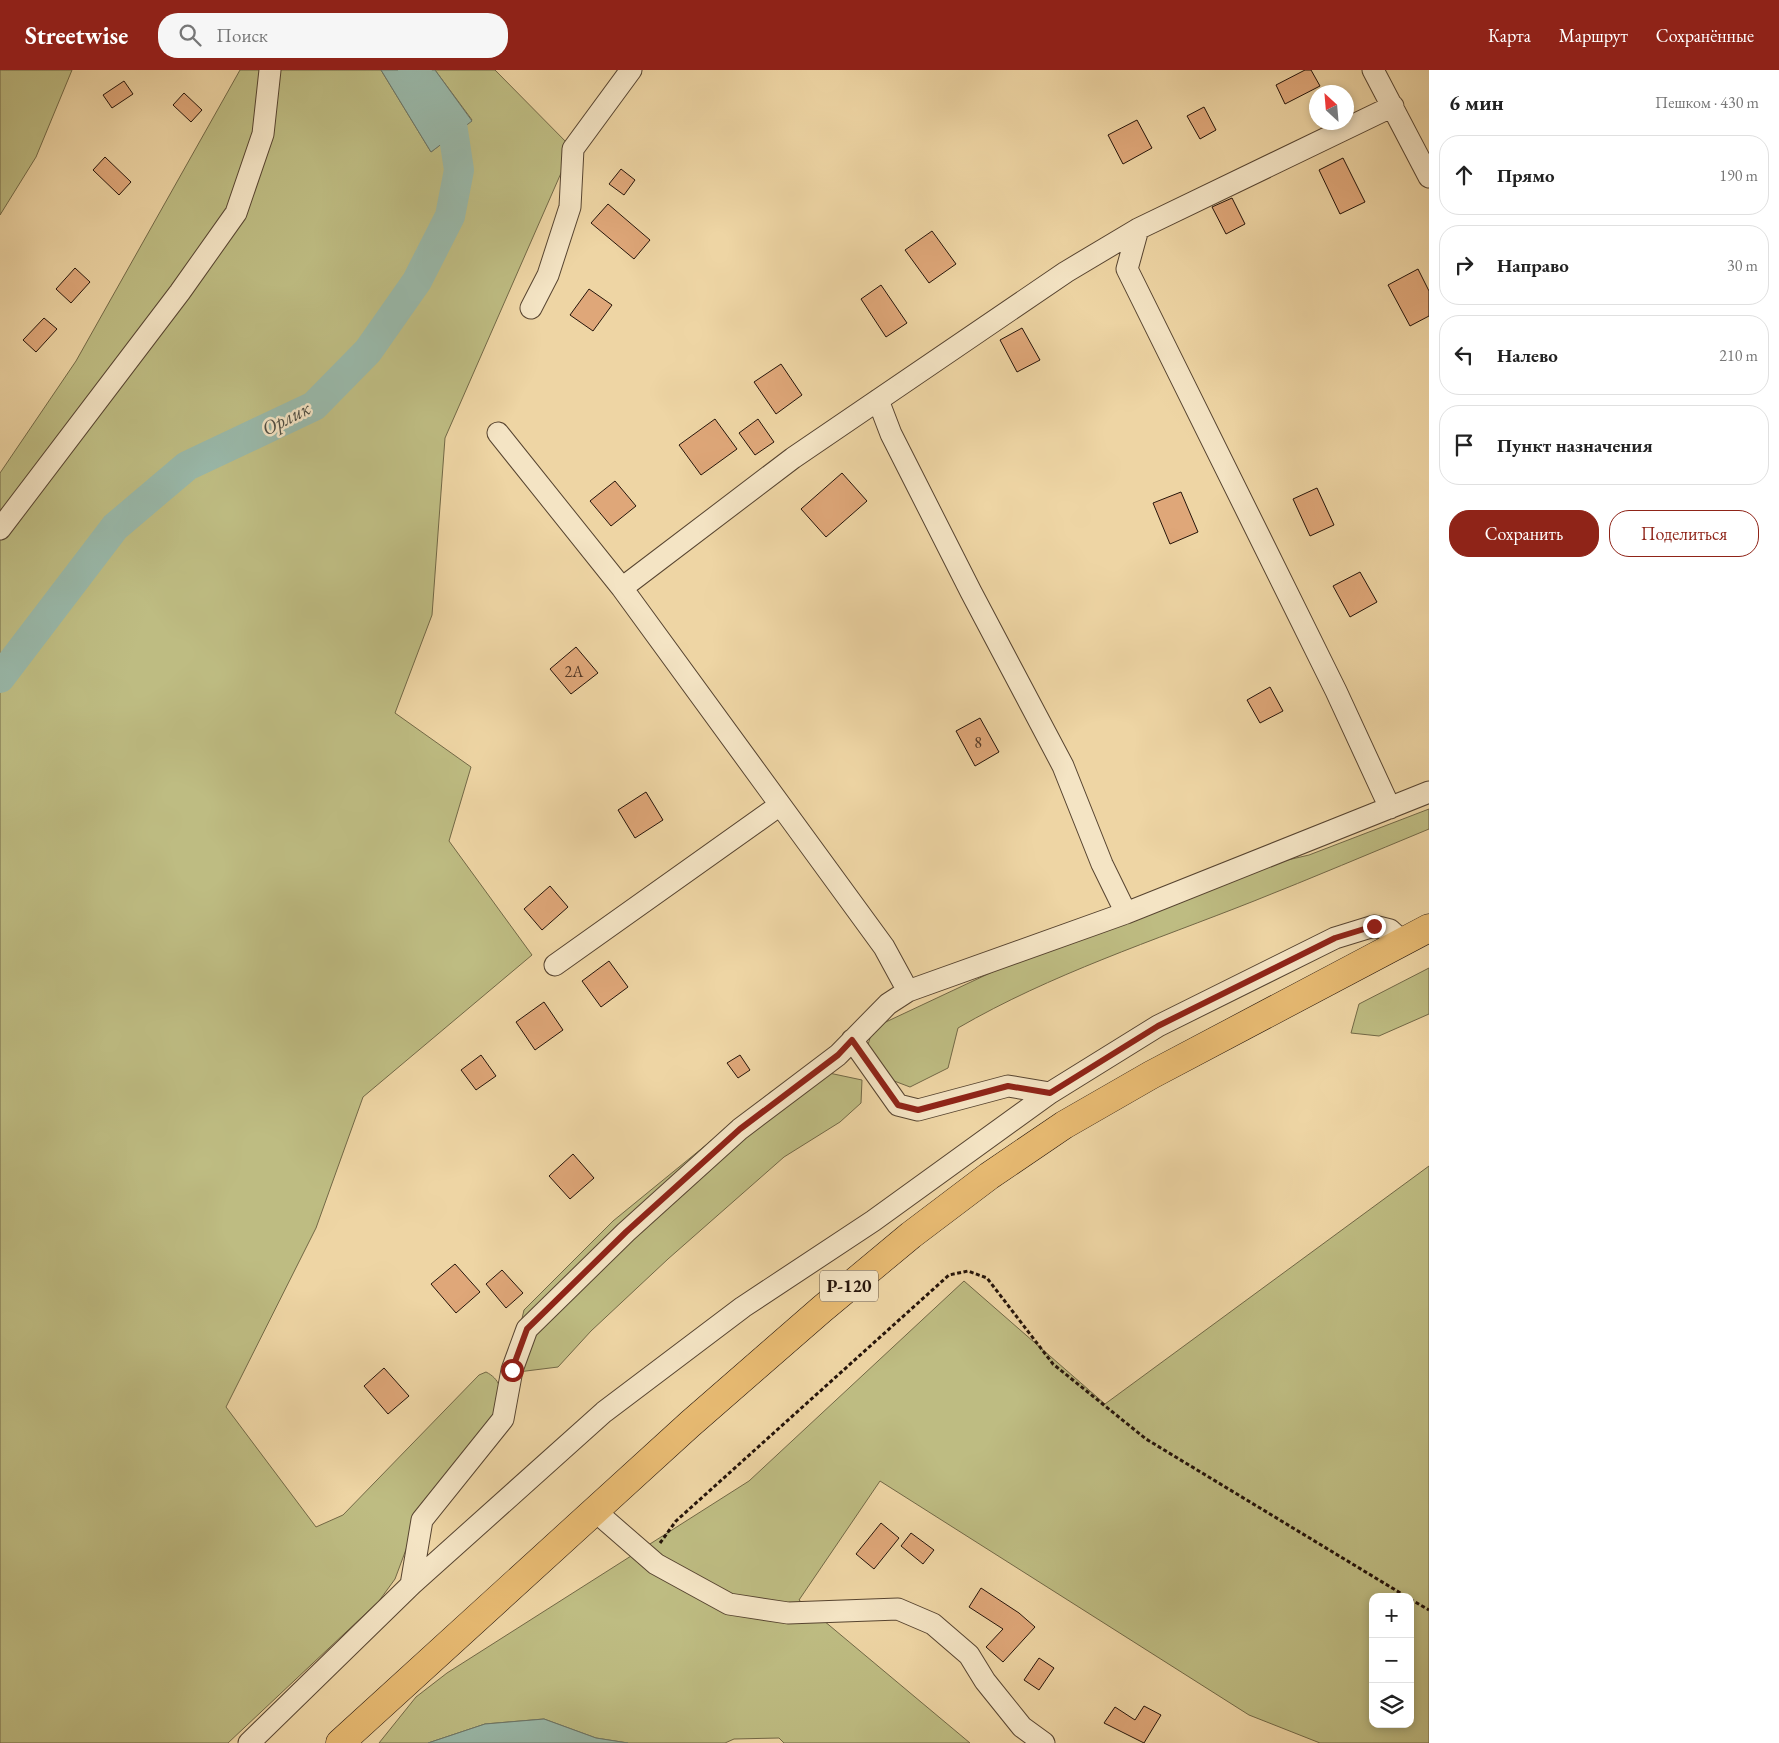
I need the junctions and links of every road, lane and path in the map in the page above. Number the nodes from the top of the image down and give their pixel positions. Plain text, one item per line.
1 (270, 70) edge
2 (632, 70) edge
3 (1373, 70) edge
4 (1393, 106) junction
5 (1429, 177) edge
6 (1138, 229) junction
7 (530, 308) dead end
8 (878, 400) junction
9 (498, 433) dead end
10 (0, 528) edge
11 (622, 588) junction
12 (1429, 792) edge
13 (780, 805) junction
14 (1390, 808) junction
15 (1126, 913) junction
16 (1429, 928) edge
17 (1402, 941) junction
18 (555, 965) dead end
19 (908, 991) junction
20 (852, 1040) junction
21 (1050, 1093) junction
22 (595, 1511) junction
23 (649, 1558) junction
24 (411, 1585) junction
25 (1400, 1593) edge
26 (1414, 1601) edge
27 (1429, 1610) edge
28 (249, 1743) edge
29 (340, 1743) edge
30 (1044, 1743) edge

1 - 10 street
2 - 7 street
3 - 4 street
4 - 5 street
4 - 6 street
6 - 8 street
6 - 14 street
8 - 11 street
8 - 15 street
9 - 11 street
11 - 13 street
12 - 14 street
13 - 18 street
13 - 19 street
14 - 15 street
15 - 19 street
16 - 17 highway, Р-120
17 - 21 street
17 - 22 highway, Р-120
19 - 20 street
20 - 21 street
20 - 24 street
21 - 24 street
22 - 23 street
22 - 29 highway, Р-120
23 - 25 path
23 - 30 street
24 - 28 street
26 - 27 path

